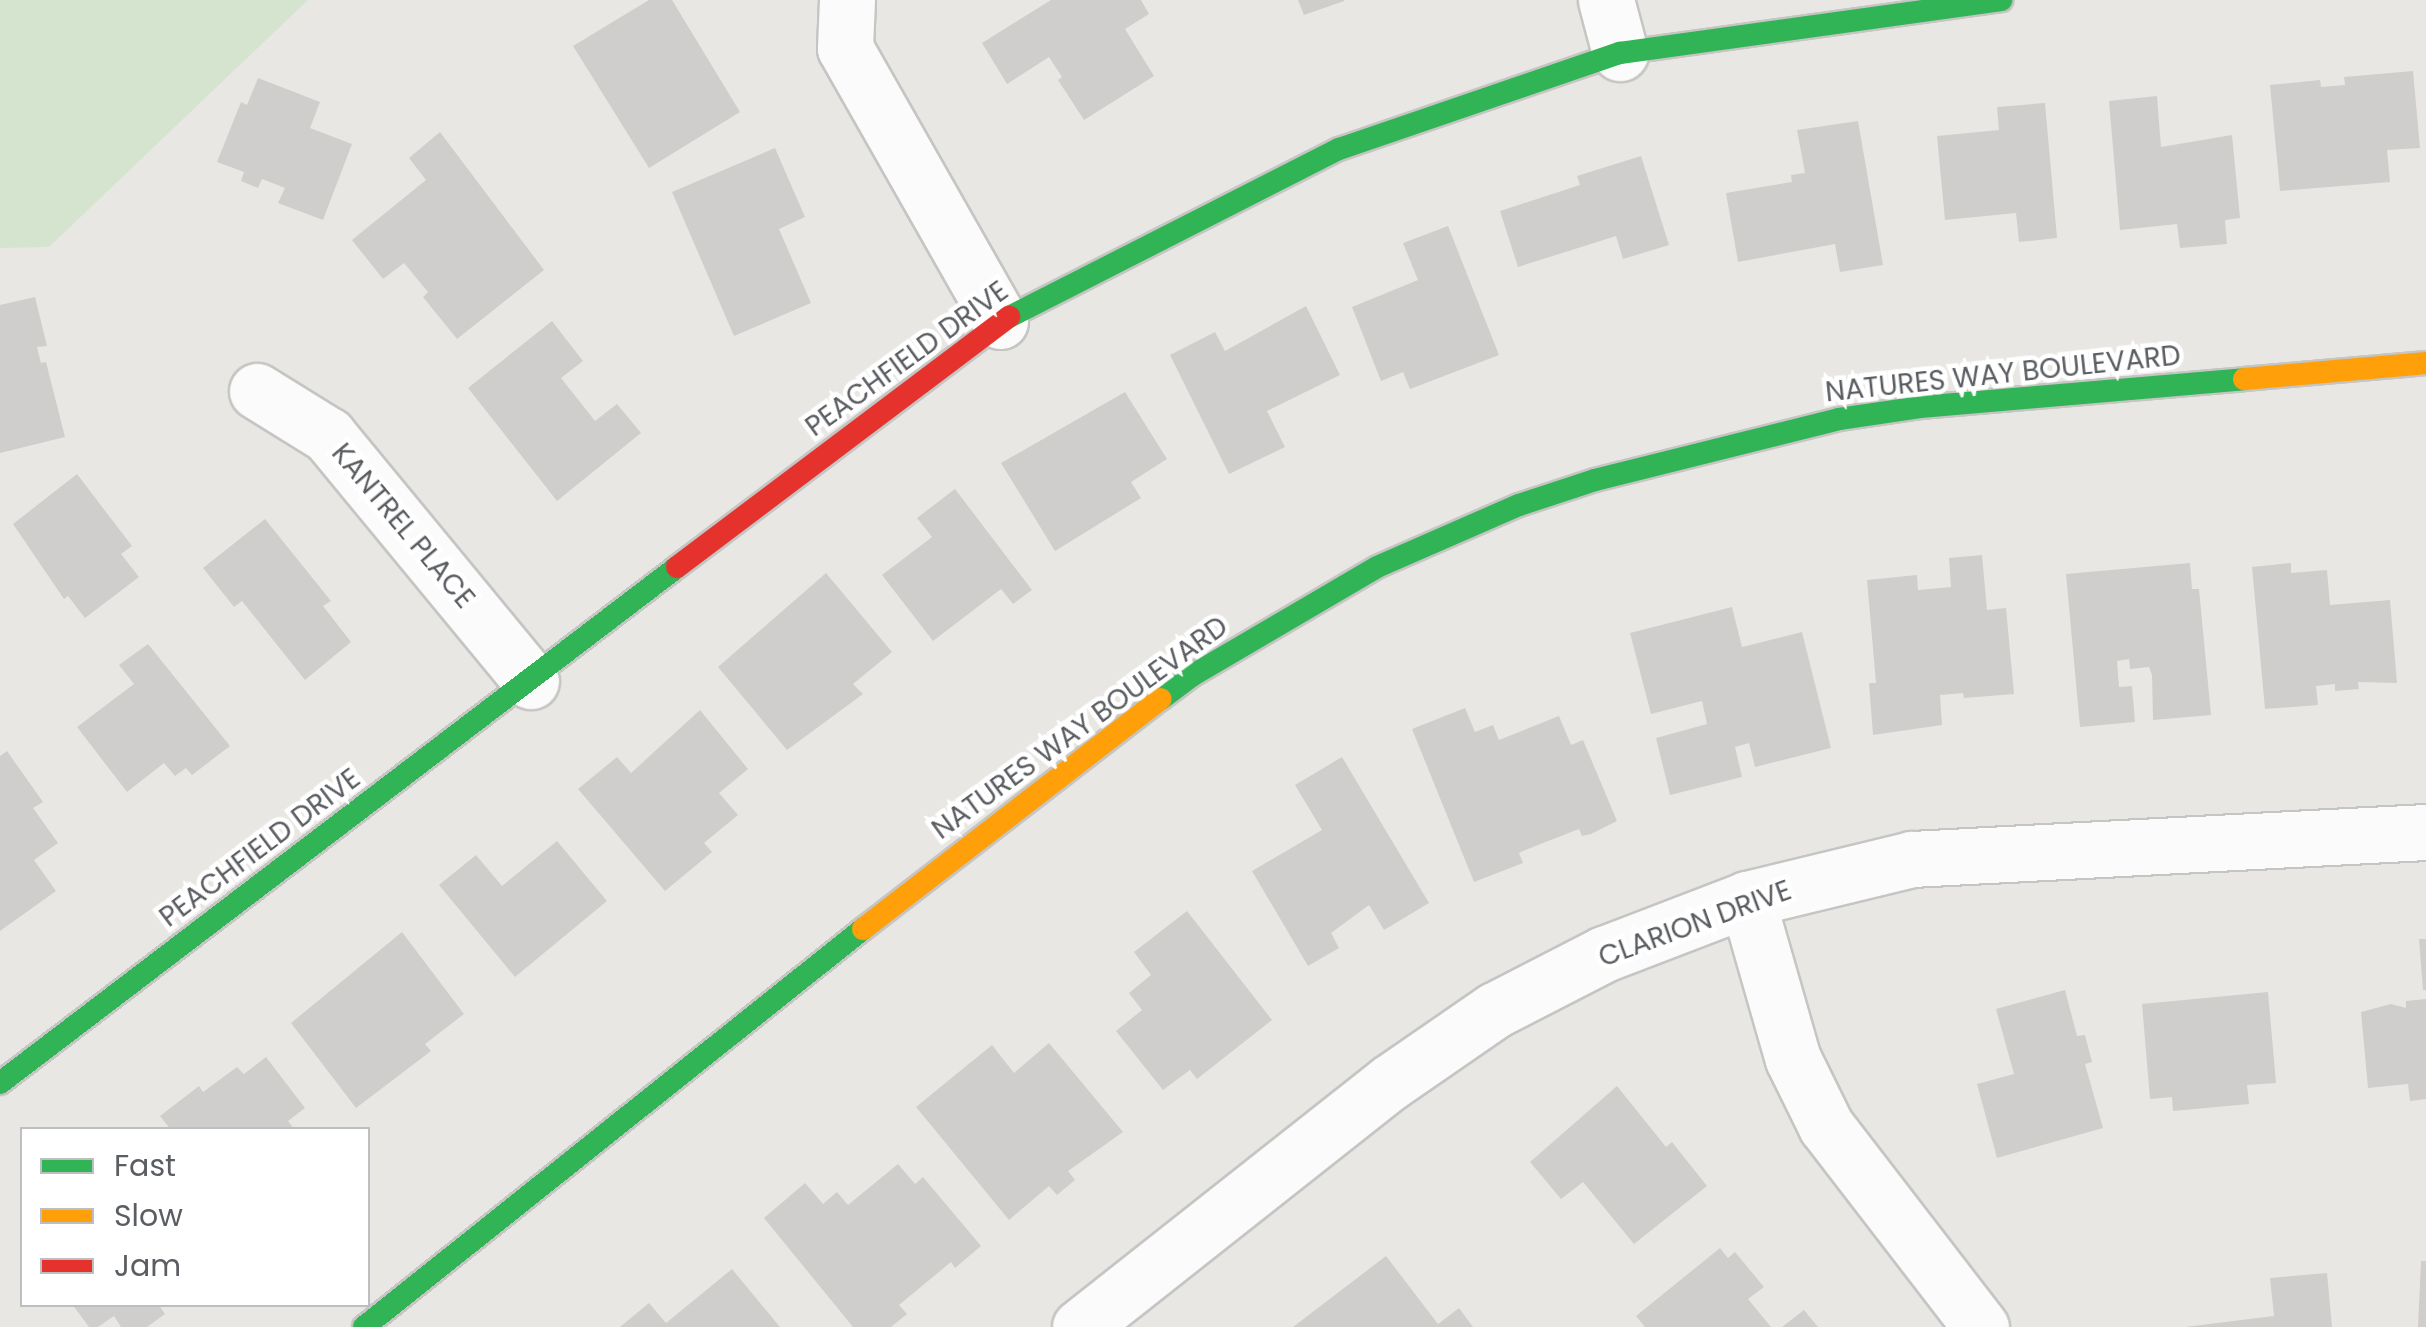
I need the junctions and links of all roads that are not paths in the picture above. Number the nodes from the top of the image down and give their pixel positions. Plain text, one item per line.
1 (847, 0) edge
2 (1606, 0) edge
3 (2001, 0) edge
4 (1620, 53) junction
5 (1000, 320) junction
6 (2426, 364) edge
7 (257, 391) dead end
8 (531, 681) junction
9 (2426, 832) edge
10 (1748, 899) junction
11 (0, 1082) edge
12 (1089, 1324) edge
13 (364, 1327) edge
14 (1981, 1327) edge

1 - 5 street
2 - 4 street
3 - 4 street, PEACHFIELD DRIVE
4 - 5 street, PEACHFIELD DRIVE
5 - 8 street, PEACHFIELD DRIVE
6 - 13 street, NATURES WAY BOULEVARD
7 - 8 street, KANTREL PLACE
8 - 11 street, PEACHFIELD DRIVE
9 - 10 street, CLARION DRIVE
10 - 12 street, CLARION DRIVE
10 - 14 street

